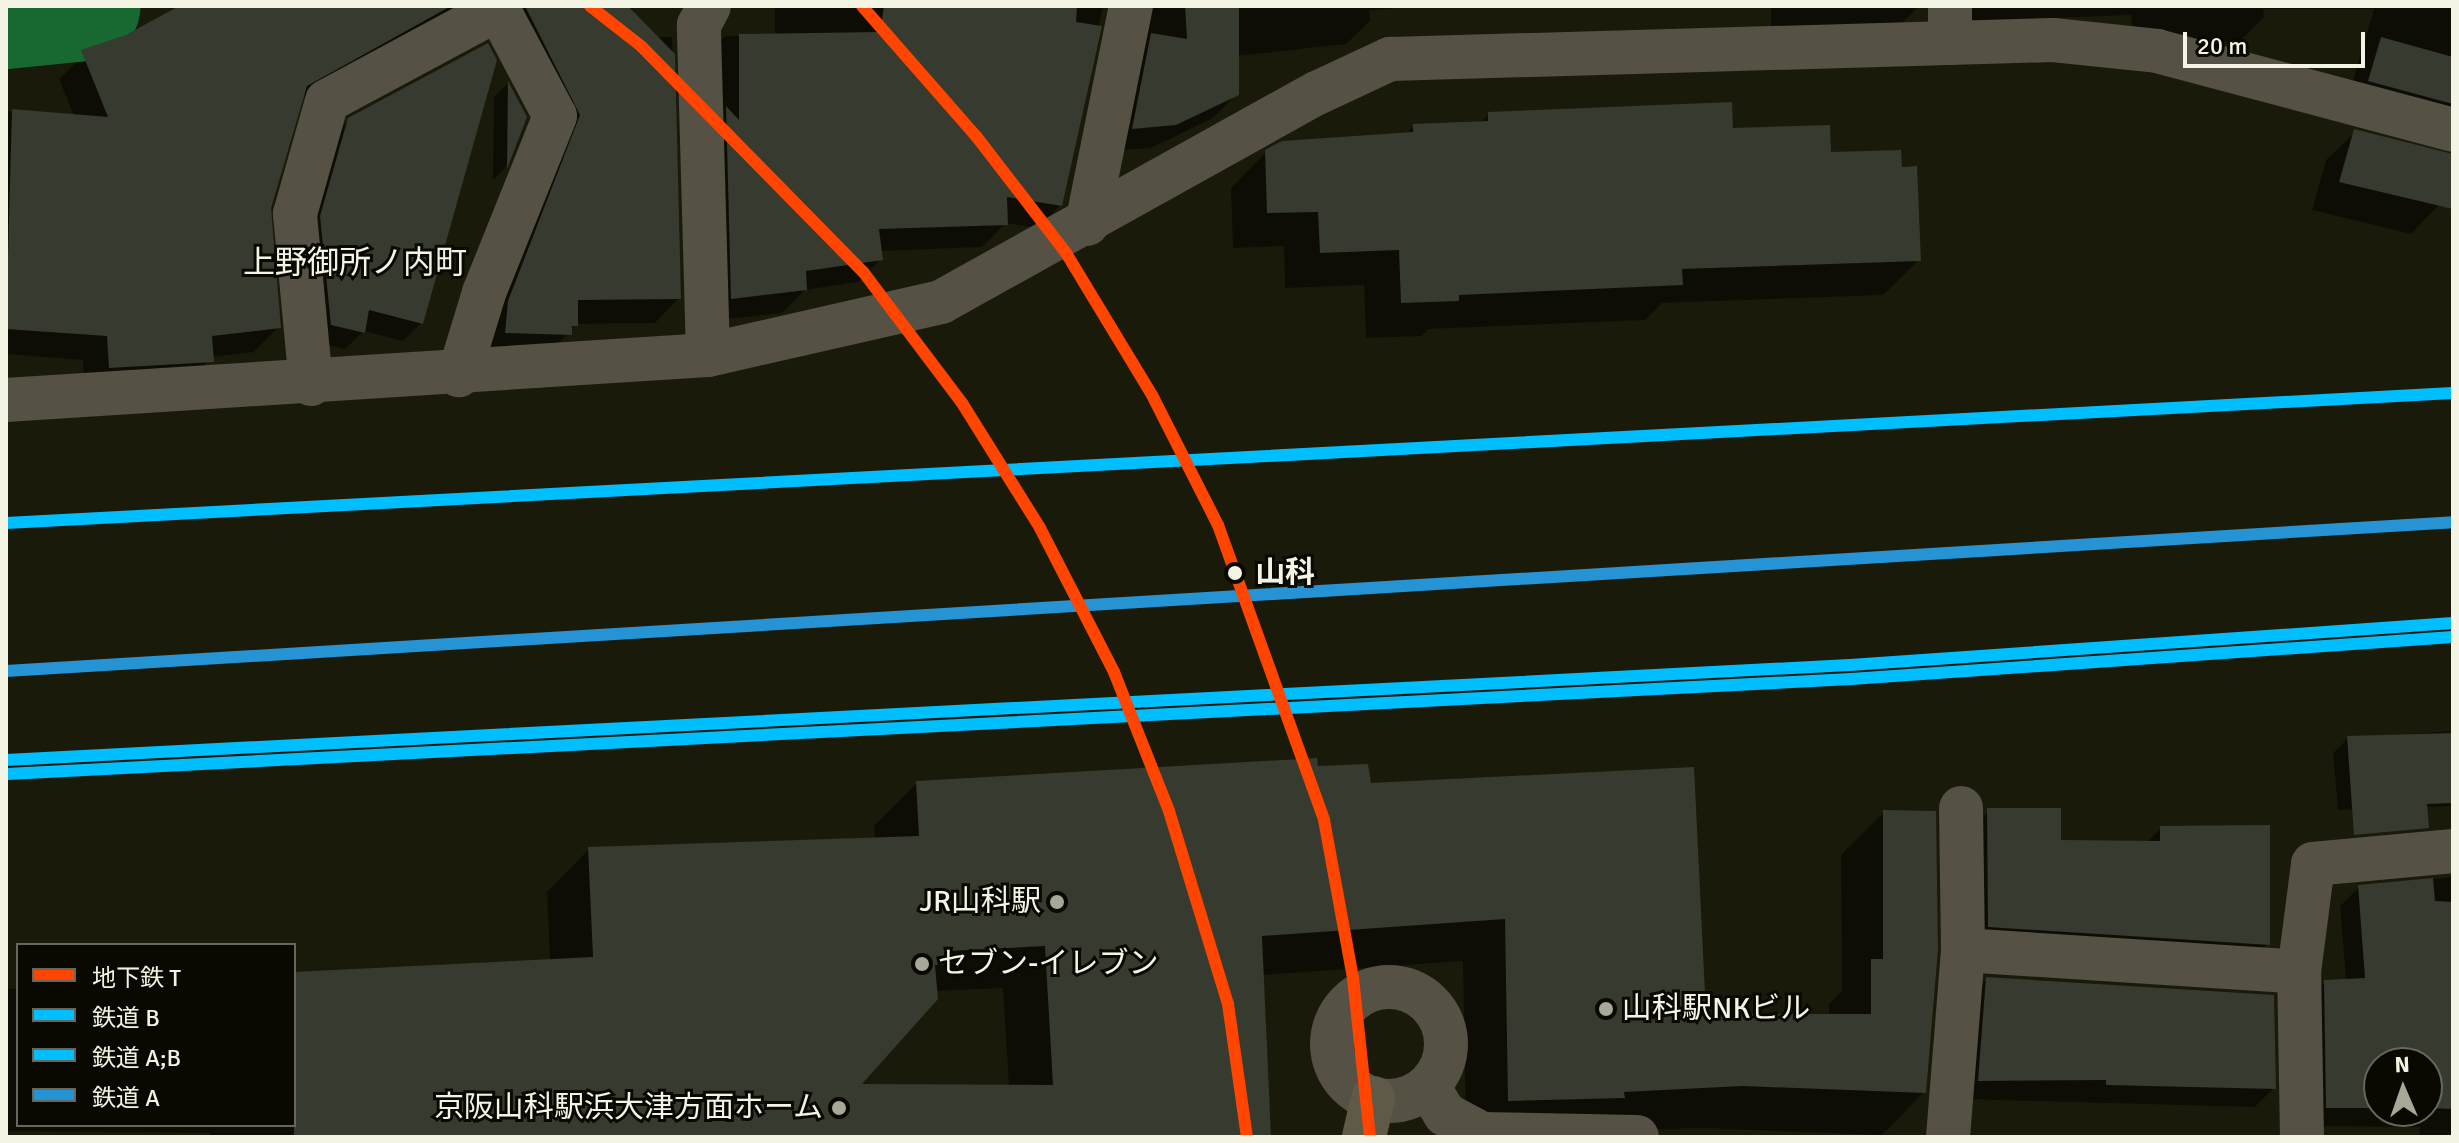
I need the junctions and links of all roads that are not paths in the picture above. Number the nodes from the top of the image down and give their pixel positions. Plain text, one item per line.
1 (1131, 6) edge
2 (695, 12) edge
3 (1950, 25) edge
4 (2453, 130) edge
5 (1087, 224) junction
6 (708, 355) junction
7 (459, 375) junction
8 (311, 384) junction
9 (6, 400) edge
10 (1961, 808) dead end
11 (2453, 851) edge
12 (1963, 950) junction
13 (2299, 972) junction
14 (1428, 1086) junction
15 (1368, 1118) edge
16 (1637, 1137) edge
17 (1948, 1137) edge
18 (2302, 1137) edge

1 - 5 street
2 - 6 street
3 - 4 street
3 - 5 street
5 - 6 street
6 - 7 street
7 - 8 street
7 - 8 street
8 - 9 street
10 - 12 street
11 - 13 street
12 - 13 street
12 - 17 street
13 - 18 street
14 - 15 street
14 - 15 street
14 - 16 street

